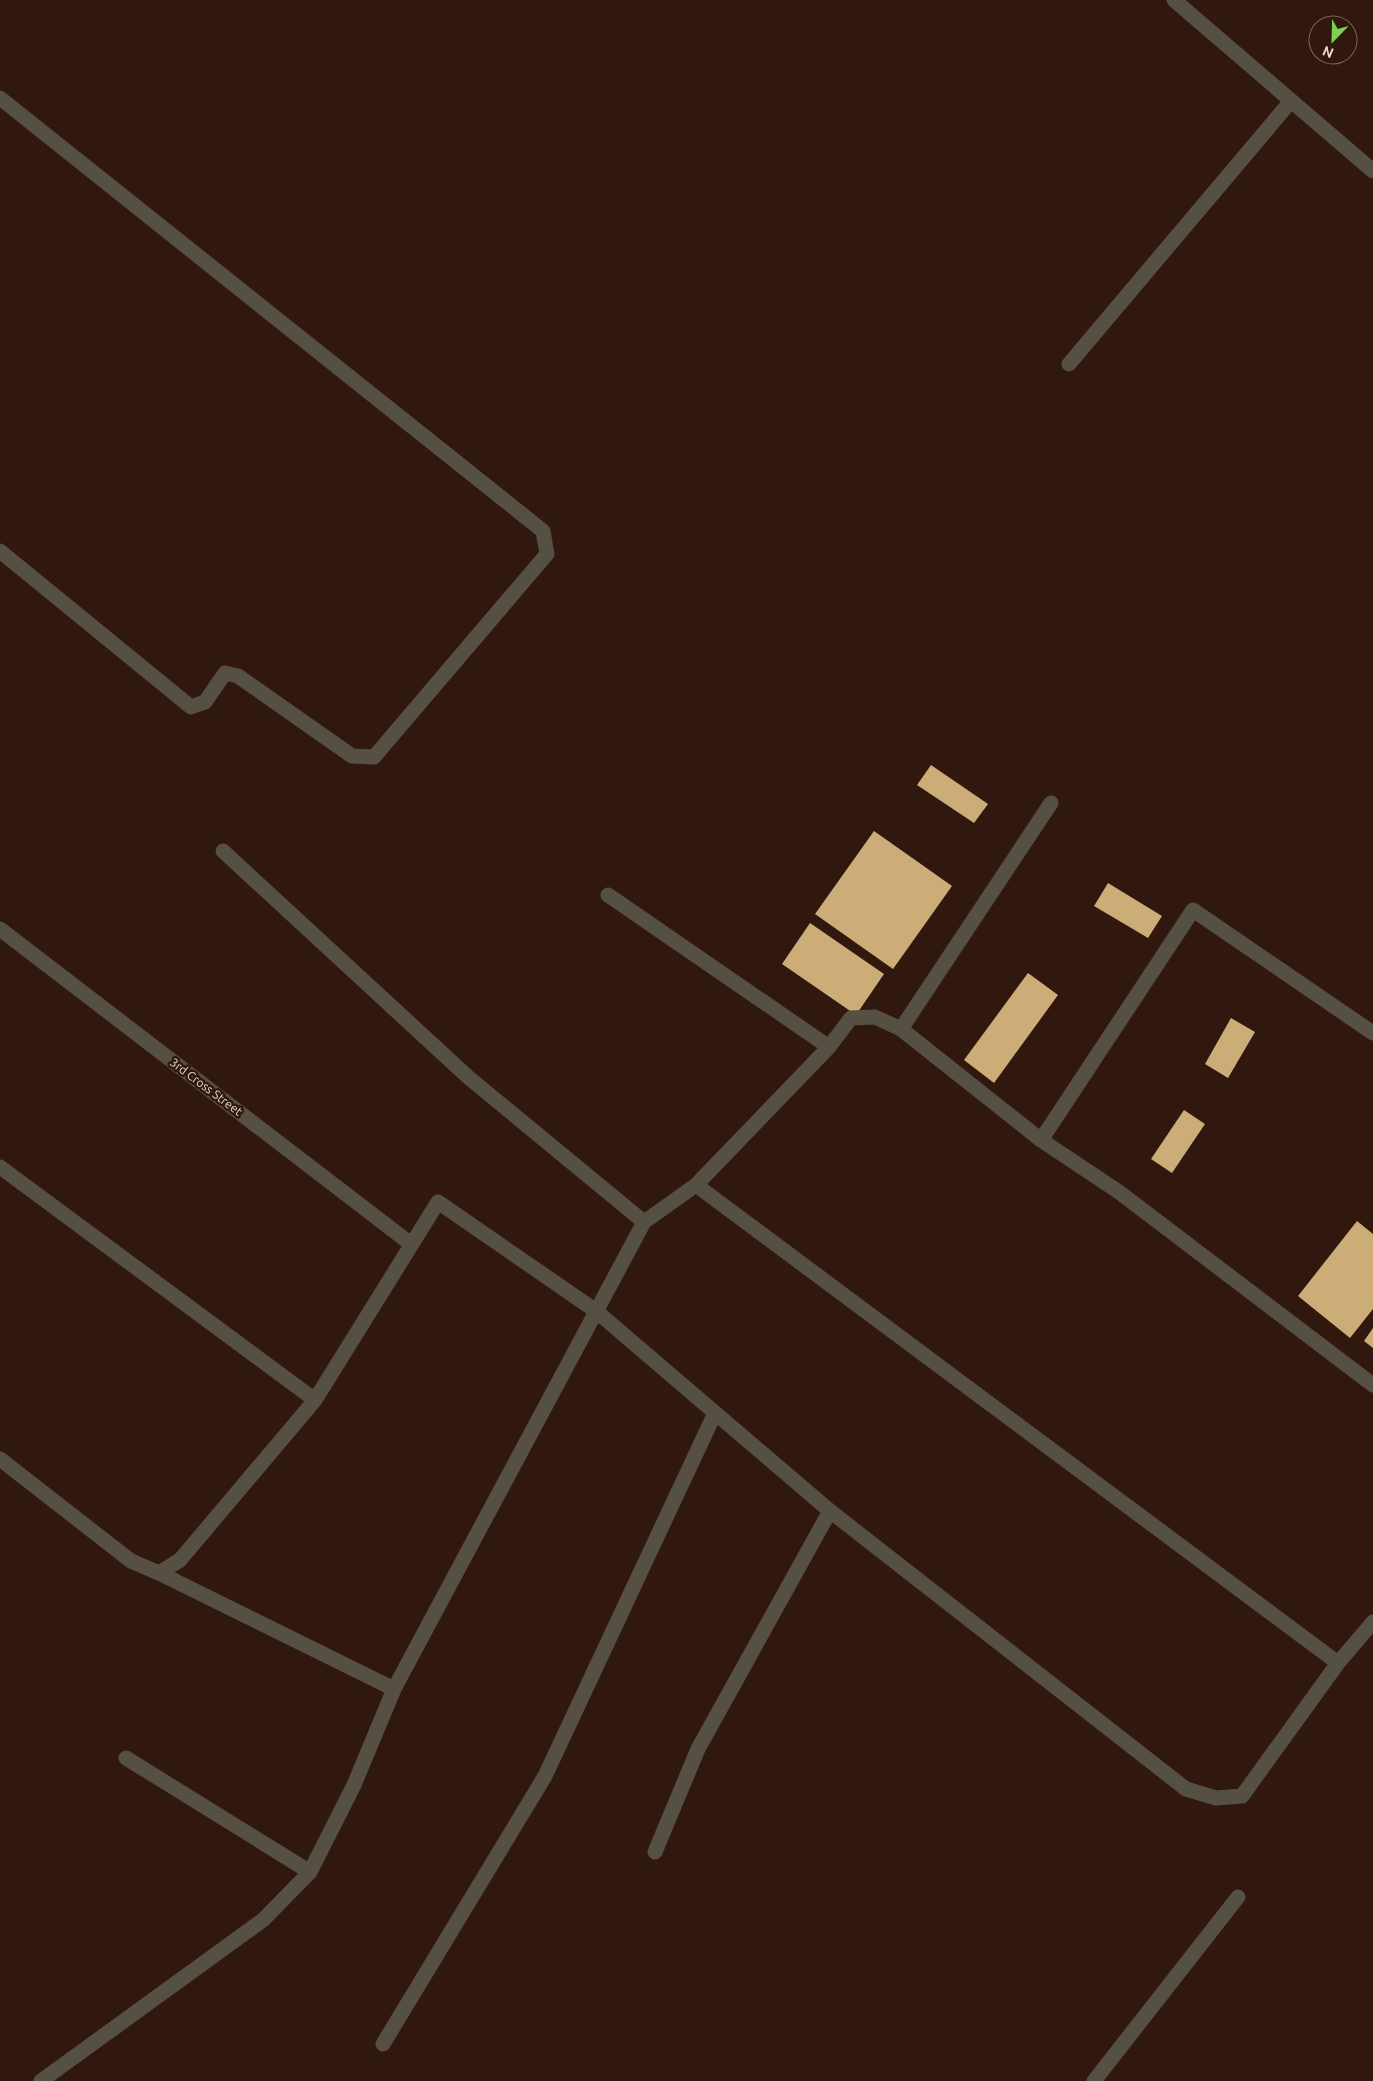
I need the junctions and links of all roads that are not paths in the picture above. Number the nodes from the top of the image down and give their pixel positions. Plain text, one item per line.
1 (1174, 0) edge
2 (0, 98) edge
3 (1291, 101) junction
4 (1373, 171) edge
5 (1069, 364) dead end
6 (0, 551) edge
7 (1052, 803) dead end
8 (223, 852) dead end
9 (608, 895) dead end
10 (0, 929) edge
11 (901, 1029) junction
12 (1373, 1033) edge
13 (829, 1047) junction
14 (1040, 1140) junction
15 (0, 1167) edge
16 (696, 1185) junction
17 (644, 1222) junction
18 (411, 1244) junction
19 (596, 1311) junction
20 (1373, 1385) edge
21 (315, 1400) junction
22 (715, 1413) junction
23 (0, 1459) edge
24 (830, 1511) junction
25 (159, 1573) junction
26 (1373, 1622) edge
27 (1338, 1663) junction
28 (394, 1689) junction
29 (126, 1758) dead end
30 (655, 1852) dead end
31 (310, 1872) junction
32 (1238, 1897) dead end
33 (383, 2044) dead end
34 (41, 2081) edge
35 (1094, 2081) edge

1 - 3 street
2 - 6 street
3 - 4 street
3 - 5 street
7 - 11 street
8 - 17 street
9 - 13 street
10 - 18 street, 3rd Cross Street
11 - 13 street
11 - 14 street
12 - 14 street
13 - 16 street
14 - 20 street
15 - 21 street
16 - 17 street
16 - 27 street
17 - 19 street
18 - 19 street
18 - 21 street
19 - 22 street
19 - 28 street
21 - 25 street
22 - 24 street
22 - 33 street
23 - 25 street
24 - 27 street
24 - 30 street
25 - 28 street
26 - 27 street
28 - 31 street
29 - 31 street
31 - 34 street
32 - 35 street

